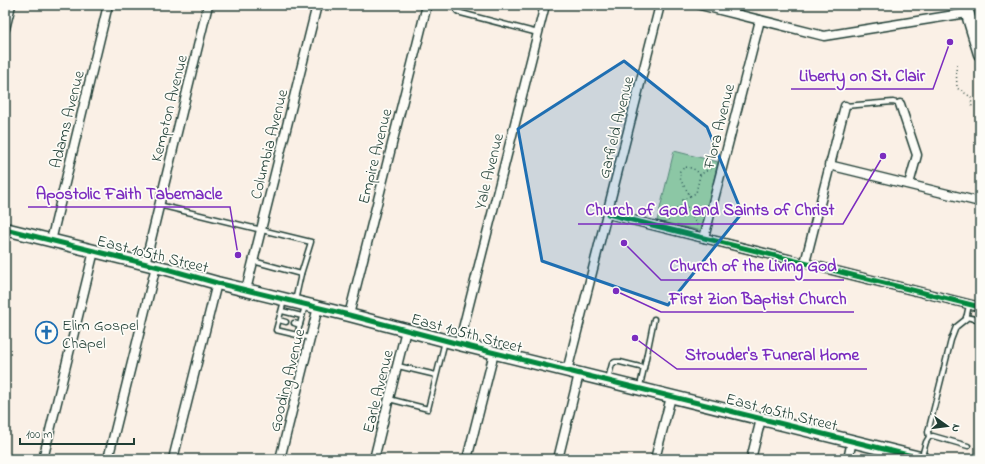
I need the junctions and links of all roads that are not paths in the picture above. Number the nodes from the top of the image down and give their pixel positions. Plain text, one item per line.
1 (11, 5) edge
2 (108, 5) edge
3 (208, 5) edge
4 (317, 5) edge
5 (427, 5) edge
6 (455, 5) edge
7 (545, 5) edge
8 (660, 5) edge
9 (700, 5) edge
10 (966, 9) edge
11 (760, 20) junction
12 (5, 29) edge
13 (538, 33) junction
14 (980, 54) edge
15 (900, 104) joint
16 (845, 106) joint
17 (829, 165) junction
18 (909, 184) junction
19 (980, 202) edge
20 (158, 205) junction
21 (608, 214) junction
22 (5, 229) edge
23 (261, 230) junction
24 (704, 238) junction
25 (51, 241) junction
26 (94, 251) junction
27 (253, 261) junction
28 (805, 263) junction
29 (150, 265) junction
30 (301, 274) junction
31 (217, 283) junction
32 (246, 290) junction
33 (292, 304) junction
34 (969, 305) junction
35 (318, 307) junction
36 (980, 307) edge
37 (349, 315) junction
38 (302, 316) junction
39 (966, 317) junction
40 (654, 319) dead end
41 (279, 320) junction
42 (980, 320) edge
43 (286, 322) dead end
44 (294, 323) dead end
45 (300, 325) junction
46 (406, 330) junction
47 (297, 335) junction
48 (311, 338) junction
49 (445, 341) junction
50 (459, 344) junction
51 (494, 353) junction
52 (398, 366) junction
53 (644, 368) junction
54 (573, 373) junction
55 (436, 375) junction
56 (608, 381) junction
57 (640, 389) junction
58 (671, 397) junction
59 (389, 399) junction
60 (761, 419) junction
61 (929, 437) junction
62 (852, 441) junction
63 (968, 446) dead end
64 (43, 459) edge
65 (108, 459) edge
66 (173, 459) edge
67 (280, 459) edge
68 (374, 459) edge
69 (467, 459) edge
70 (558, 459) edge
71 (655, 459) edge
72 (751, 459) edge
73 (848, 459) edge
74 (922, 459) edge

1 - 12 street
2 - 25 street, Adams Avenue
3 - 20 street, Kempton Avenue
4 - 23 street, Columbia Avenue
5 - 37 street, Empire Avenue
6 - 13 lane
7 - 13 street, Yale Avenue
8 - 21 street, Garfield Avenue
9 - 11 street
10 - 11 street
10 - 14 main road
11 - 24 street, Flora Avenue
13 - 50 street, Yale Avenue
15 - 16 lane
15 - 18 street
16 - 17 street
17 - 18 street
17 - 28 street
18 - 19 street
20 - 23 lane
20 - 29 street, Kempton Avenue
21 - 24 street
21 - 54 street, Garfield Avenue
22 - 25 main road, East 105th Street
23 - 27 street, Columbia Avenue
23 - 30 lane
24 - 28 street
25 - 26 main road, East 105th Street
26 - 29 main road, East 105th Street
26 - 64 street
27 - 30 lane
27 - 32 street, Columbia Avenue
28 - 34 street
29 - 31 main road, East 105th Street
29 - 65 street, Kempton Avenue
30 - 33 lane
31 - 32 main road, East 105th Street
31 - 66 street
32 - 33 main road, East 105th Street
33 - 35 main road, East 105th Street
33 - 38 lane
33 - 38 lane
33 - 41 lane
34 - 36 street
34 - 39 lane
35 - 37 main road, East 105th Street
35 - 48 street, Gooding Avenue
37 - 46 main road, East 105th Street
38 - 45 lane
39 - 42 lane
39 - 61 lane
40 - 53 lane
41 - 43 lane
41 - 47 lane
44 - 45 lane
45 - 47 lane
46 - 49 main road, East 105th Street
46 - 52 street, Earle Avenue
47 - 48 lane
48 - 67 street, Gooding Avenue
49 - 50 main road, East 105th Street
49 - 55 lane
50 - 51 main road, East 105th Street
51 - 54 main road, East 105th Street
51 - 69 street
52 - 55 lane
52 - 59 street, Earle Avenue
53 - 56 lane
53 - 57 lane
54 - 56 main road, East 105th Street
54 - 70 street, Garfield Avenue
55 - 59 lane
56 - 57 main road, East 105th Street
57 - 58 main road, East 105th Street
58 - 60 main road, East 105th Street
58 - 71 street
59 - 68 street, Earle Avenue
60 - 62 main road, East 105th Street
60 - 72 street
61 - 63 lane
61 - 74 lane
62 - 73 street
62 - 74 main road, East 105th Street

